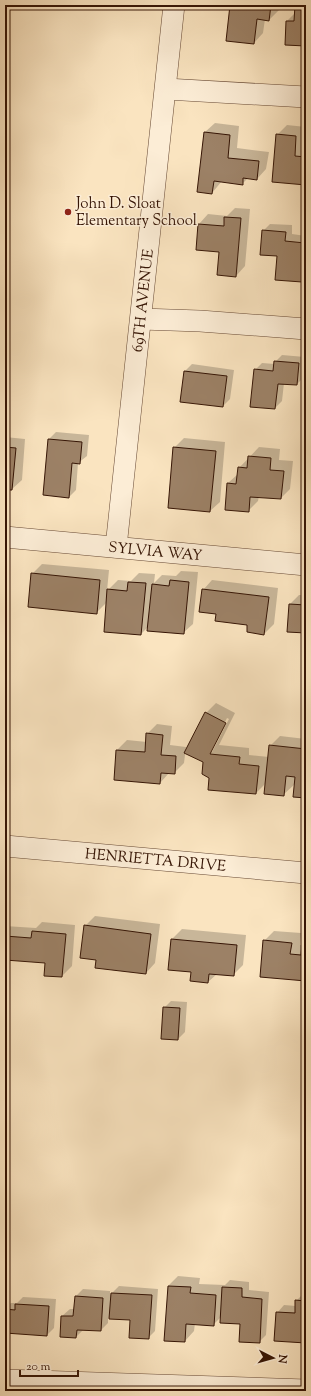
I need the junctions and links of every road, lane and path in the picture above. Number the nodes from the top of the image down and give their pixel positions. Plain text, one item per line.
1 (174, 5) edge
2 (166, 88) junction
3 (306, 96) edge
4 (141, 319) junction
5 (306, 329) edge
6 (5, 537) edge
7 (116, 547) junction
8 (306, 565) edge
9 (5, 846) edge
10 (306, 873) edge
11 (5, 1380) edge
12 (306, 1390) edge

1 - 2 street, 69TH AVENUE
2 - 3 street
2 - 4 street, 69TH AVENUE
4 - 5 street
4 - 7 street, 69TH AVENUE
6 - 7 street, SYLVIA WAY
7 - 8 street, SYLVIA WAY
9 - 10 street, HENRIETTA DRIVE
11 - 12 street

